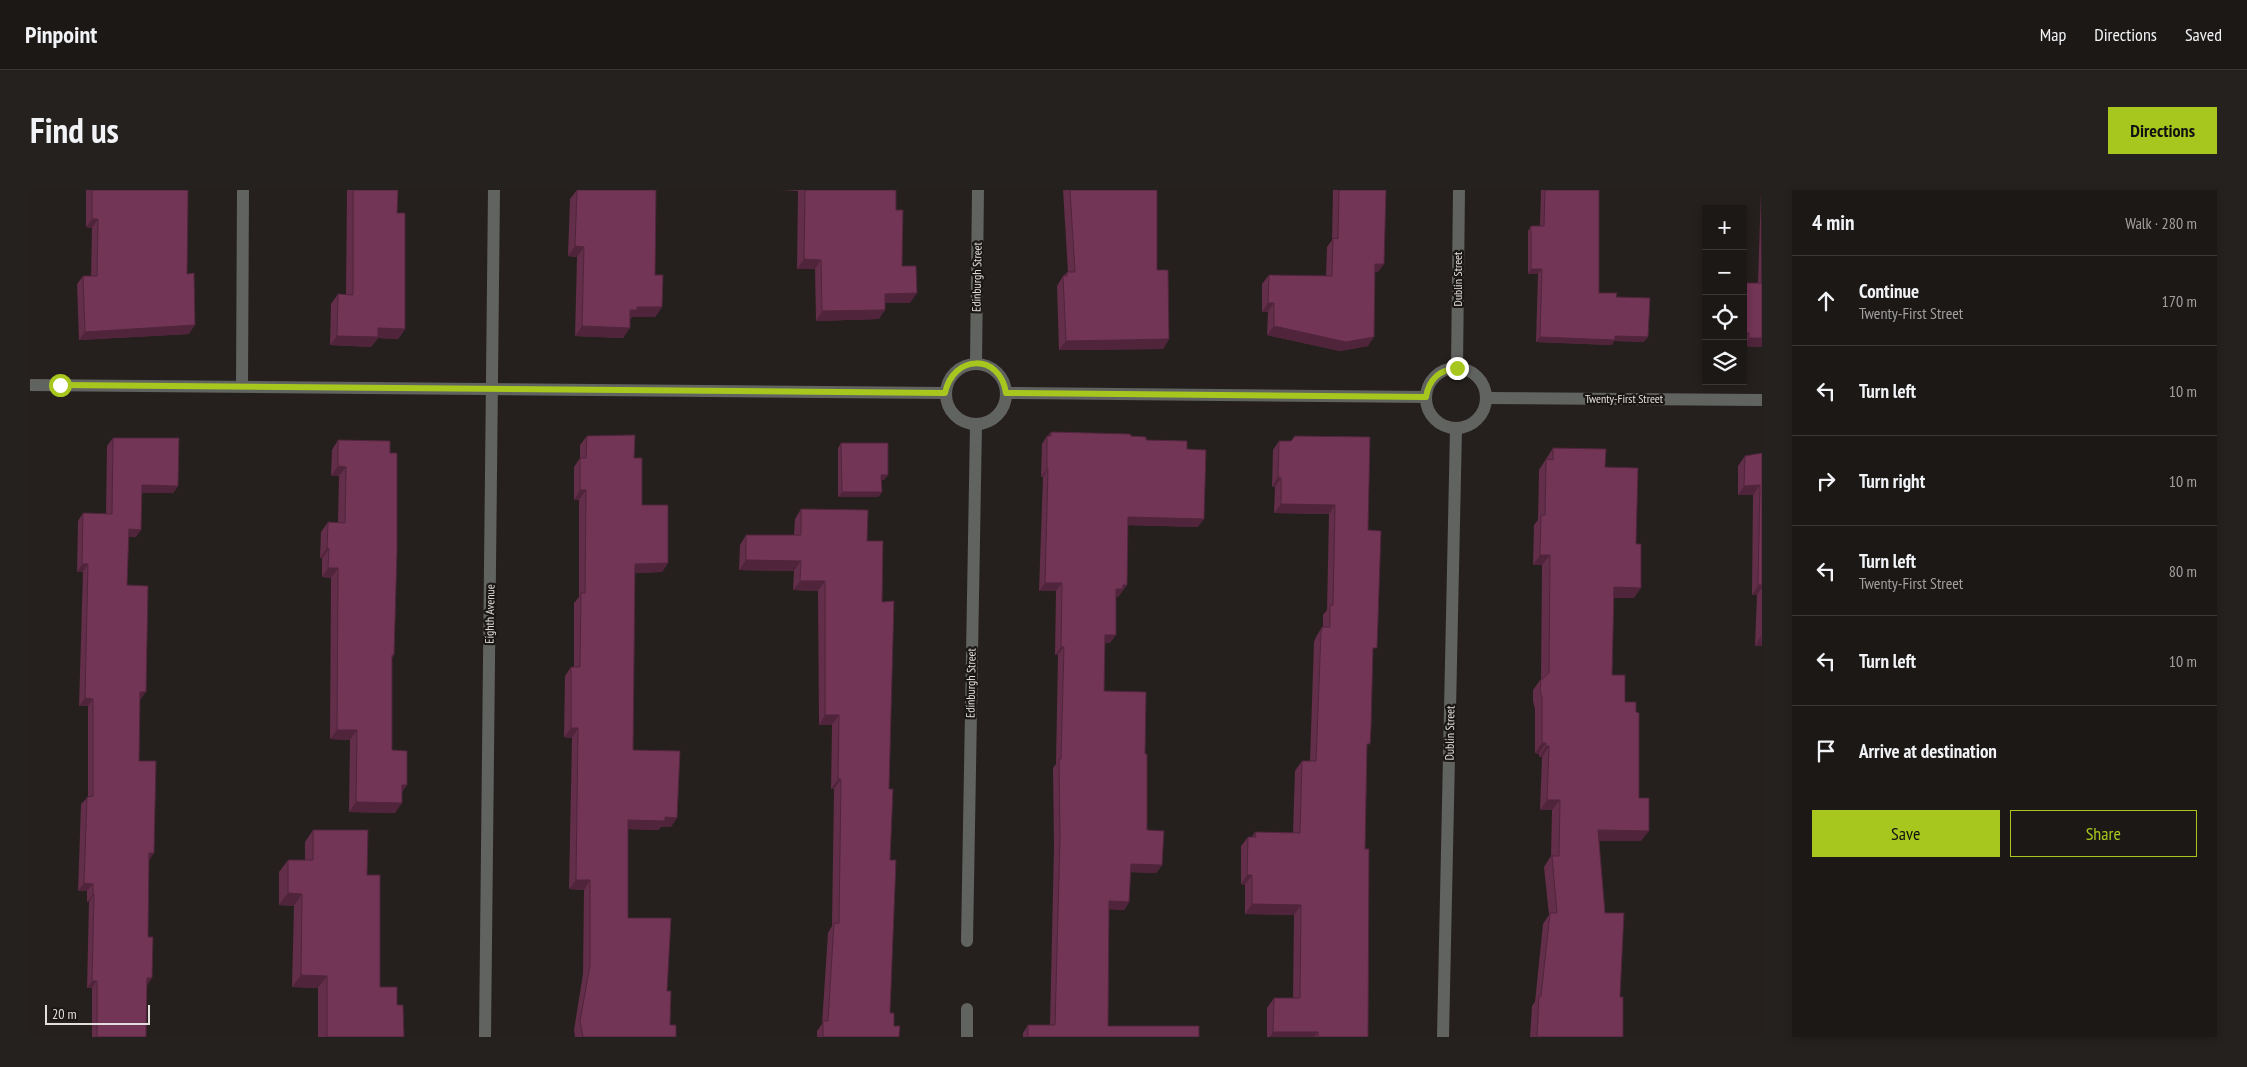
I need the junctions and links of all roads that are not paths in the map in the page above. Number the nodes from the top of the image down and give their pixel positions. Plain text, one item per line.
1 (244, 190) edge
2 (494, 190) edge
3 (978, 190) edge
4 (1459, 190) edge
5 (976, 363) junction
6 (1457, 368) junction
7 (30, 384) edge
8 (242, 386) junction
9 (492, 389) junction
10 (945, 393) junction
11 (1006, 393) junction
12 (1426, 397) junction
13 (1487, 398) junction
14 (1762, 400) edge
15 (976, 425) junction
16 (1456, 429) junction
17 (967, 941) dead end
18 (967, 1009) dead end
19 (485, 1037) edge
20 (967, 1037) edge
21 (1443, 1037) edge

1 - 8 street
2 - 9 street, Eighth Avenue
3 - 5 street, Edinburgh Street
4 - 6 street, Dublin Street
5 - 10 street
5 - 11 street
6 - 12 street
6 - 13 street
7 - 8 street
8 - 9 street
9 - 10 street
9 - 19 street, Eighth Avenue
10 - 15 street
11 - 12 street
11 - 15 street
12 - 16 street
13 - 14 street, Twenty-First Street
13 - 16 street
15 - 17 street, Edinburgh Street
16 - 21 street, Dublin Street
18 - 20 street

